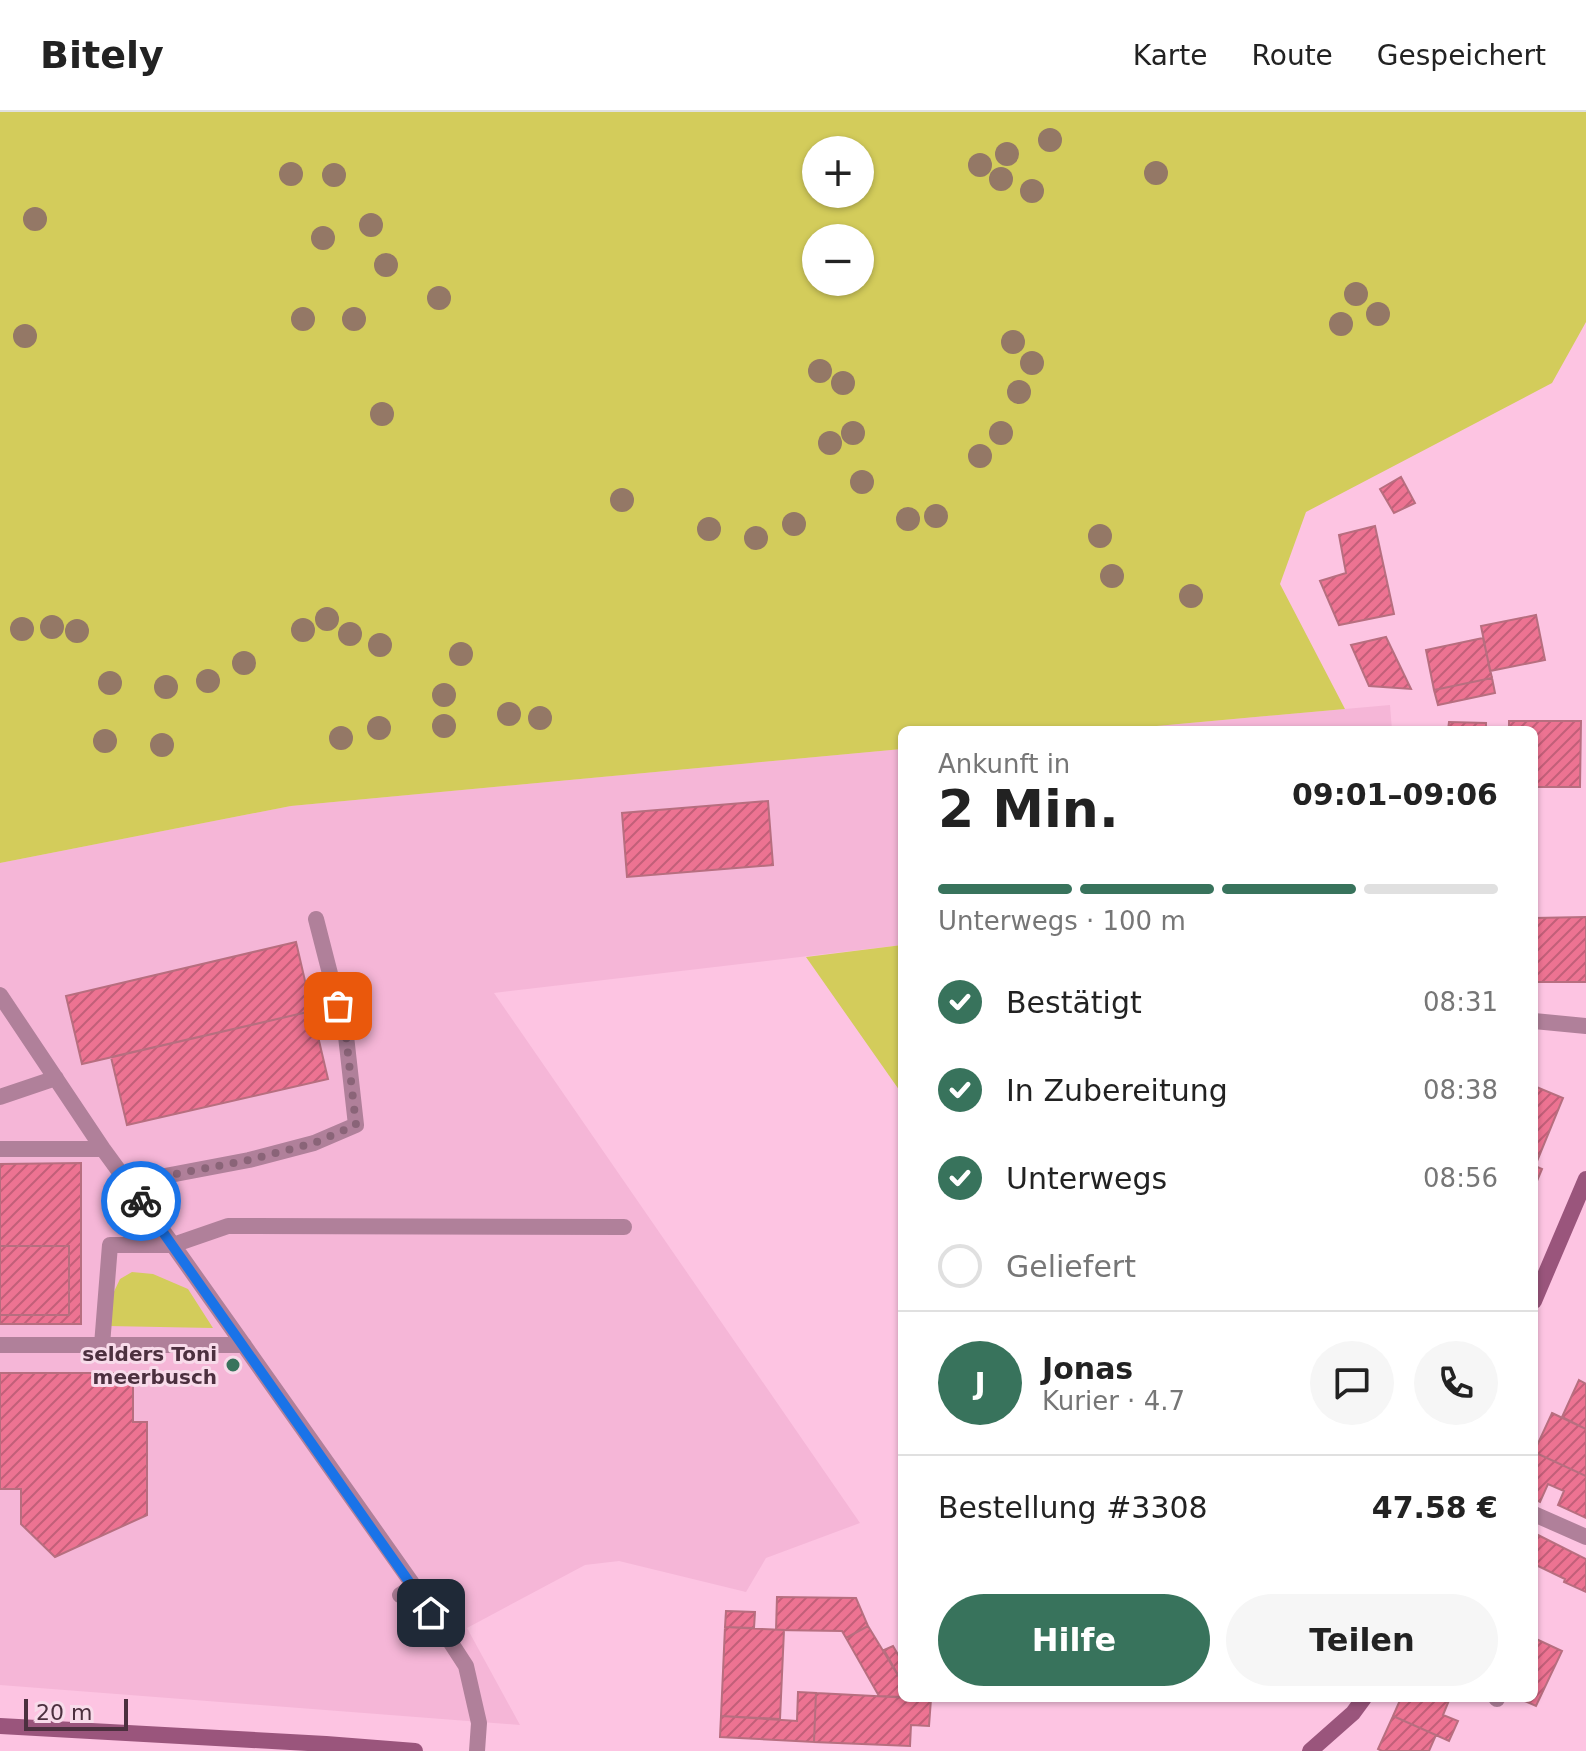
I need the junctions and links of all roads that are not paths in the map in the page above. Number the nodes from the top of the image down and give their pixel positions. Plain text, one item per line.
1 (316, 919) dead end
2 (0, 995) edge
3 (1538, 1021) edge
4 (1586, 1026) edge
5 (56, 1078) junction
6 (0, 1097) edge
7 (0, 1149) edge
8 (103, 1149) junction
9 (1586, 1179) edge
10 (128, 1183) junction
11 (624, 1227) dead end
12 (173, 1245) junction
13 (1538, 1292) edge
14 (0, 1345) edge
15 (102, 1345) junction
16 (244, 1345) junction
17 (1538, 1516) edge
18 (1586, 1537) edge
19 (1361, 1702) edge
20 (0, 1726) edge
21 (415, 1751) edge
22 (477, 1751) edge
23 (1310, 1751) edge

1 - 10 street
2 - 5 street
3 - 4 street
5 - 6 street
5 - 8 street
7 - 8 street
8 - 10 street
9 - 13 main road
10 - 12 street
11 - 12 street
12 - 15 street
12 - 16 street
14 - 15 street
15 - 16 street
16 - 22 street
17 - 18 street
19 - 23 main road
20 - 21 main road

